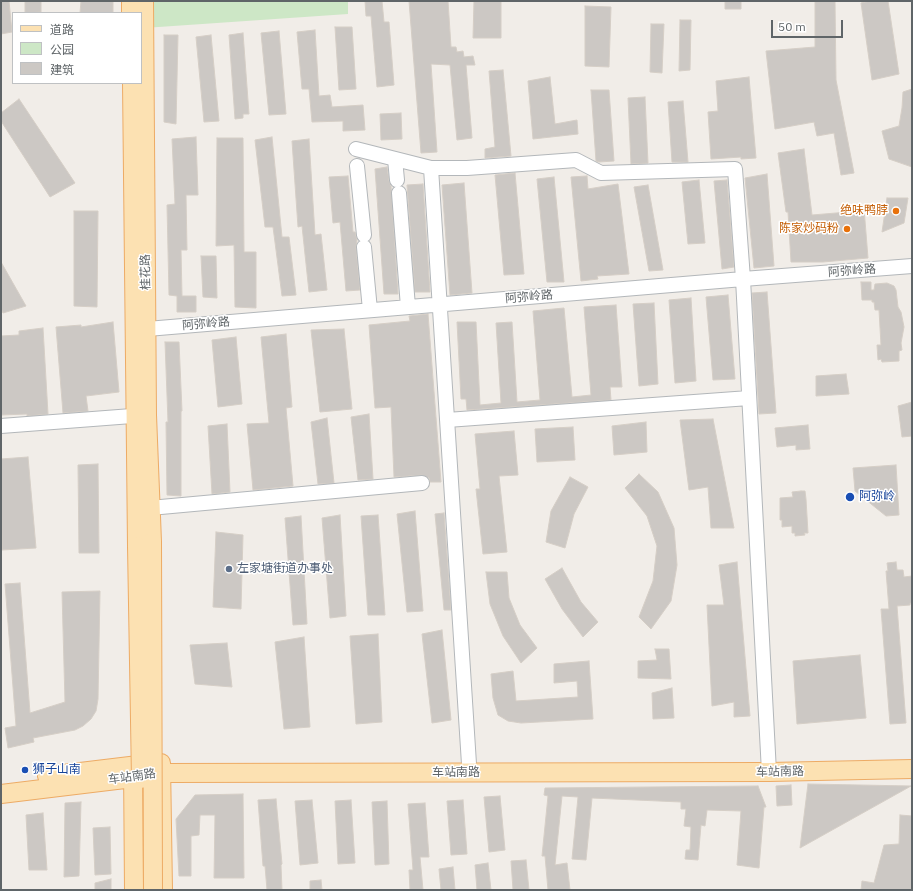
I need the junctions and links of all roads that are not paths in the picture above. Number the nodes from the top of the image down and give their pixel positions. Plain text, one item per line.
1 (131, 1) edge
2 (144, 1) edge
3 (131, 12) edge
4 (132, 84) edge
5 (356, 149) dead end
6 (395, 160) junction
7 (357, 166) dead end
8 (431, 168) junction
9 (912, 266) edge
10 (743, 279) junction
11 (440, 304) junction
12 (408, 307) junction
13 (370, 310) junction
14 (146, 329) junction
15 (749, 398) junction
16 (141, 415) junction
17 (447, 420) junction
18 (1, 426) edge
19 (422, 483) dead end
20 (144, 509) junction
21 (145, 544) junction
22 (912, 758) edge
23 (469, 764) junction
24 (769, 766) junction
25 (161, 768) junction
26 (912, 769) edge
27 (133, 771) junction
28 (1, 782) edge
29 (1, 794) edge
30 (159, 885) edge
31 (134, 890) edge
32 (142, 890) edge

1 - 3 main road
2 - 14 main road, 桂花路
4 - 16 main road, 桂花路
5 - 6 street
6 - 8 street
6 - 12 street
7 - 13 street
8 - 10 street
8 - 11 street
9 - 10 street, 阿弥岭路
10 - 11 street, 阿弥岭路
10 - 15 street
11 - 12 street, 阿弥岭路
11 - 17 street
12 - 13 street, 阿弥岭路
13 - 14 street, 阿弥岭路
14 - 16 main road, 桂花路
15 - 17 street
15 - 24 street
16 - 18 street
16 - 20 main road, 桂花路
17 - 23 street
19 - 20 street
20 - 21 main road
20 - 25 main road
20 - 27 main road
21 - 30 main road, bridge
21 - 32 main road, bridge
22 - 24 main road, 车站南路
23 - 24 main road, 车站南路
23 - 25 main road, 车站南路
24 - 25 main road, 车站南路
24 - 26 main road, 车站南路
25 - 27 main road, 车站南路
25 - 30 main road
27 - 28 main road, 车站南路
27 - 29 main road, 车站南路
27 - 31 main road

